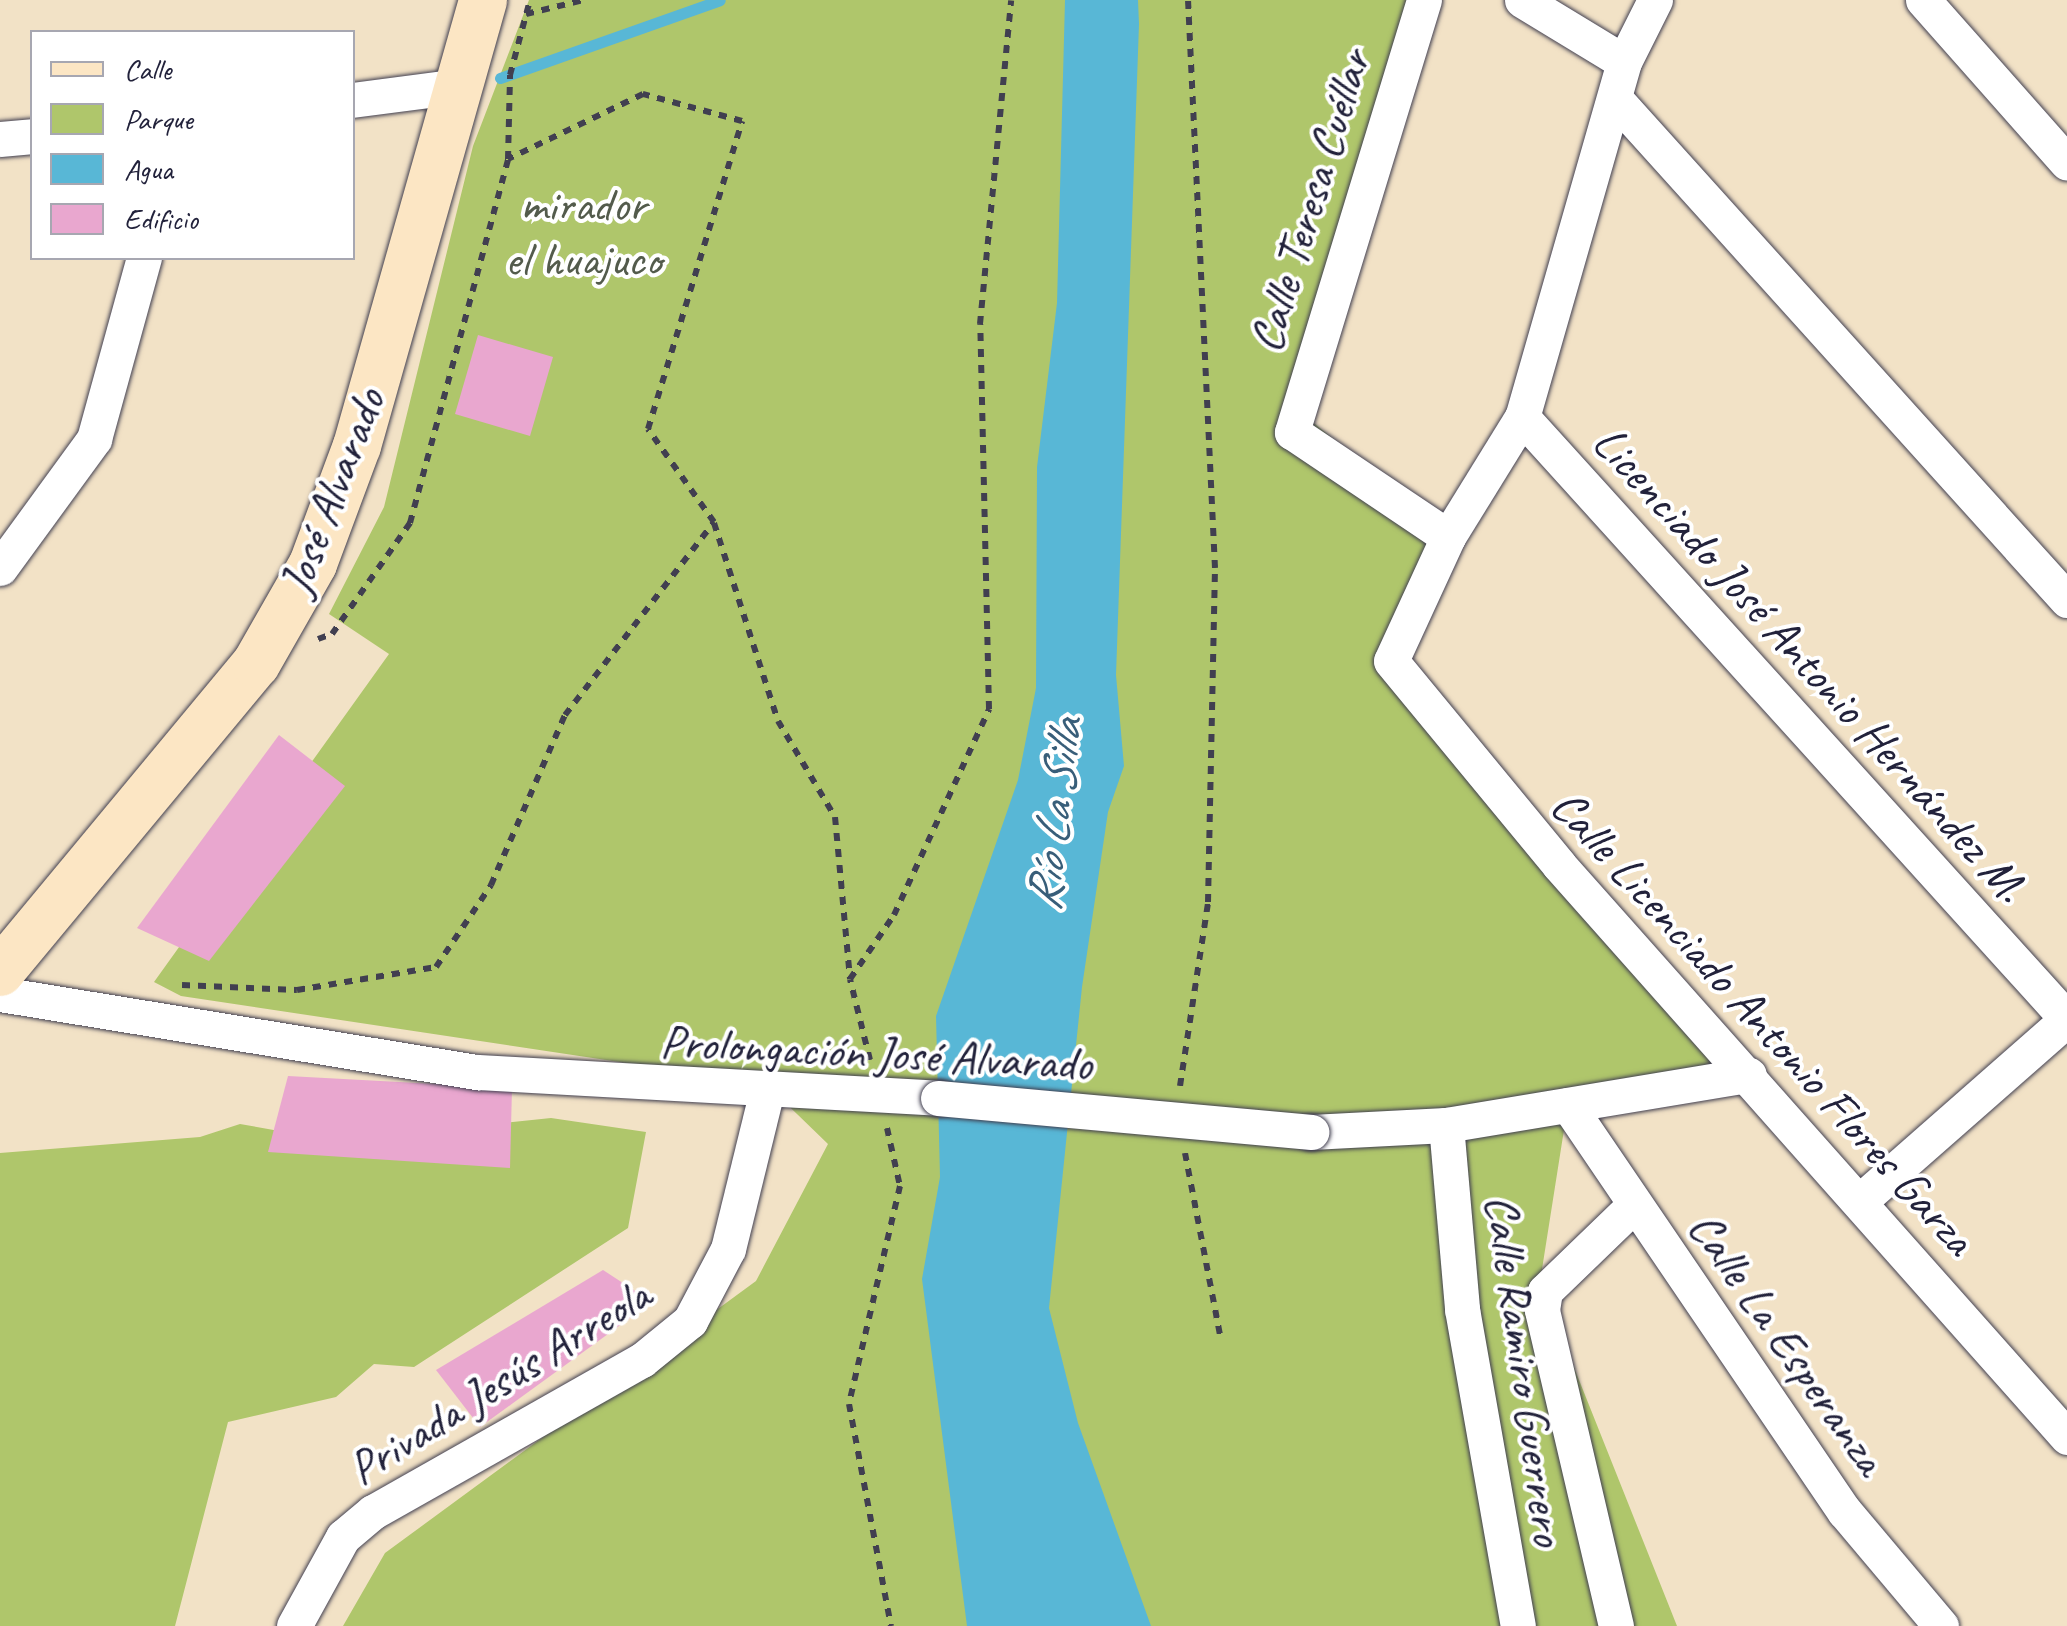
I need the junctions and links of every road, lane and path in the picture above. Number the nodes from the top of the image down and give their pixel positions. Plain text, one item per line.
1 (530, 0) edge
2 (584, 0) edge
3 (1011, 0) edge
4 (1188, 0) edge
5 (1424, 0) edge
6 (1522, 0) edge
7 (1656, 0) edge
8 (1924, 0) edge
9 (504, 7) edge
10 (1624, 62) junction
11 (460, 86) junction
12 (355, 100) edge
13 (1617, 101) junction
14 (30, 136) edge
15 (0, 139) edge
16 (508, 159) junction
17 (2067, 163) edge
18 (143, 260) edge
19 (1522, 417) junction
20 (714, 522) junction
21 (1448, 537) junction
22 (0, 568) edge
23 (2067, 600) edge
24 (256, 664) junction
25 (2, 972) edge
26 (850, 979) junction
27 (164, 984) dead end
28 (2067, 1019) edge
29 (872, 1068) dead end
30 (1749, 1074) junction
31 (766, 1094) junction
32 (1181, 1104) dead end
33 (1568, 1105) junction
34 (1446, 1125) junction
35 (886, 1126) dead end
36 (1184, 1140) dead end
37 (1860, 1202) junction
38 (1634, 1206) junction
39 (1221, 1340) dead end
40 (2067, 1436) edge
41 (294, 1626) edge
42 (891, 1626) edge
43 (1518, 1626) edge
44 (1616, 1626) edge
45 (1941, 1626) edge

1 - 9 path
2 - 9 path
3 - 26 path
4 - 32 path
5 - 21 street, Calle Teresa Cuéllar
6 - 10 street
7 - 10 street
8 - 17 street
9 - 11 street, José Alvarado
9 - 16 path
10 - 13 street
11 - 12 street
11 - 24 street, José Alvarado
13 - 19 street
13 - 23 street
14 - 15 street
16 - 20 path
16 - 24 path
18 - 22 street
19 - 21 street
19 - 28 street, Licenciado José Antonio Hernández M.
20 - 26 path
20 - 27 path
21 - 30 street, Calle Licenciado Antonio Flores Garza
24 - 25 street, José Alvarado
25 - 31 street, Prolongación José Alvarado
26 - 29 path
28 - 37 street
30 - 33 street, Prolongación José Alvarado
30 - 37 street, Calle Licenciado Antonio Flores Garza
31 - 34 street, Prolongación José Alvarado, bridge
31 - 41 street, Privada Jesús Arreola
33 - 34 street, Prolongación José Alvarado
33 - 38 street, Calle La Esperanza
34 - 43 street, Calle Ramiro Guerrero
35 - 42 path
36 - 39 path
37 - 40 street, Calle Licenciado Antonio Flores Garza
38 - 44 street, Calle Ramiro Guerrero
38 - 45 street, Calle La Esperanza

